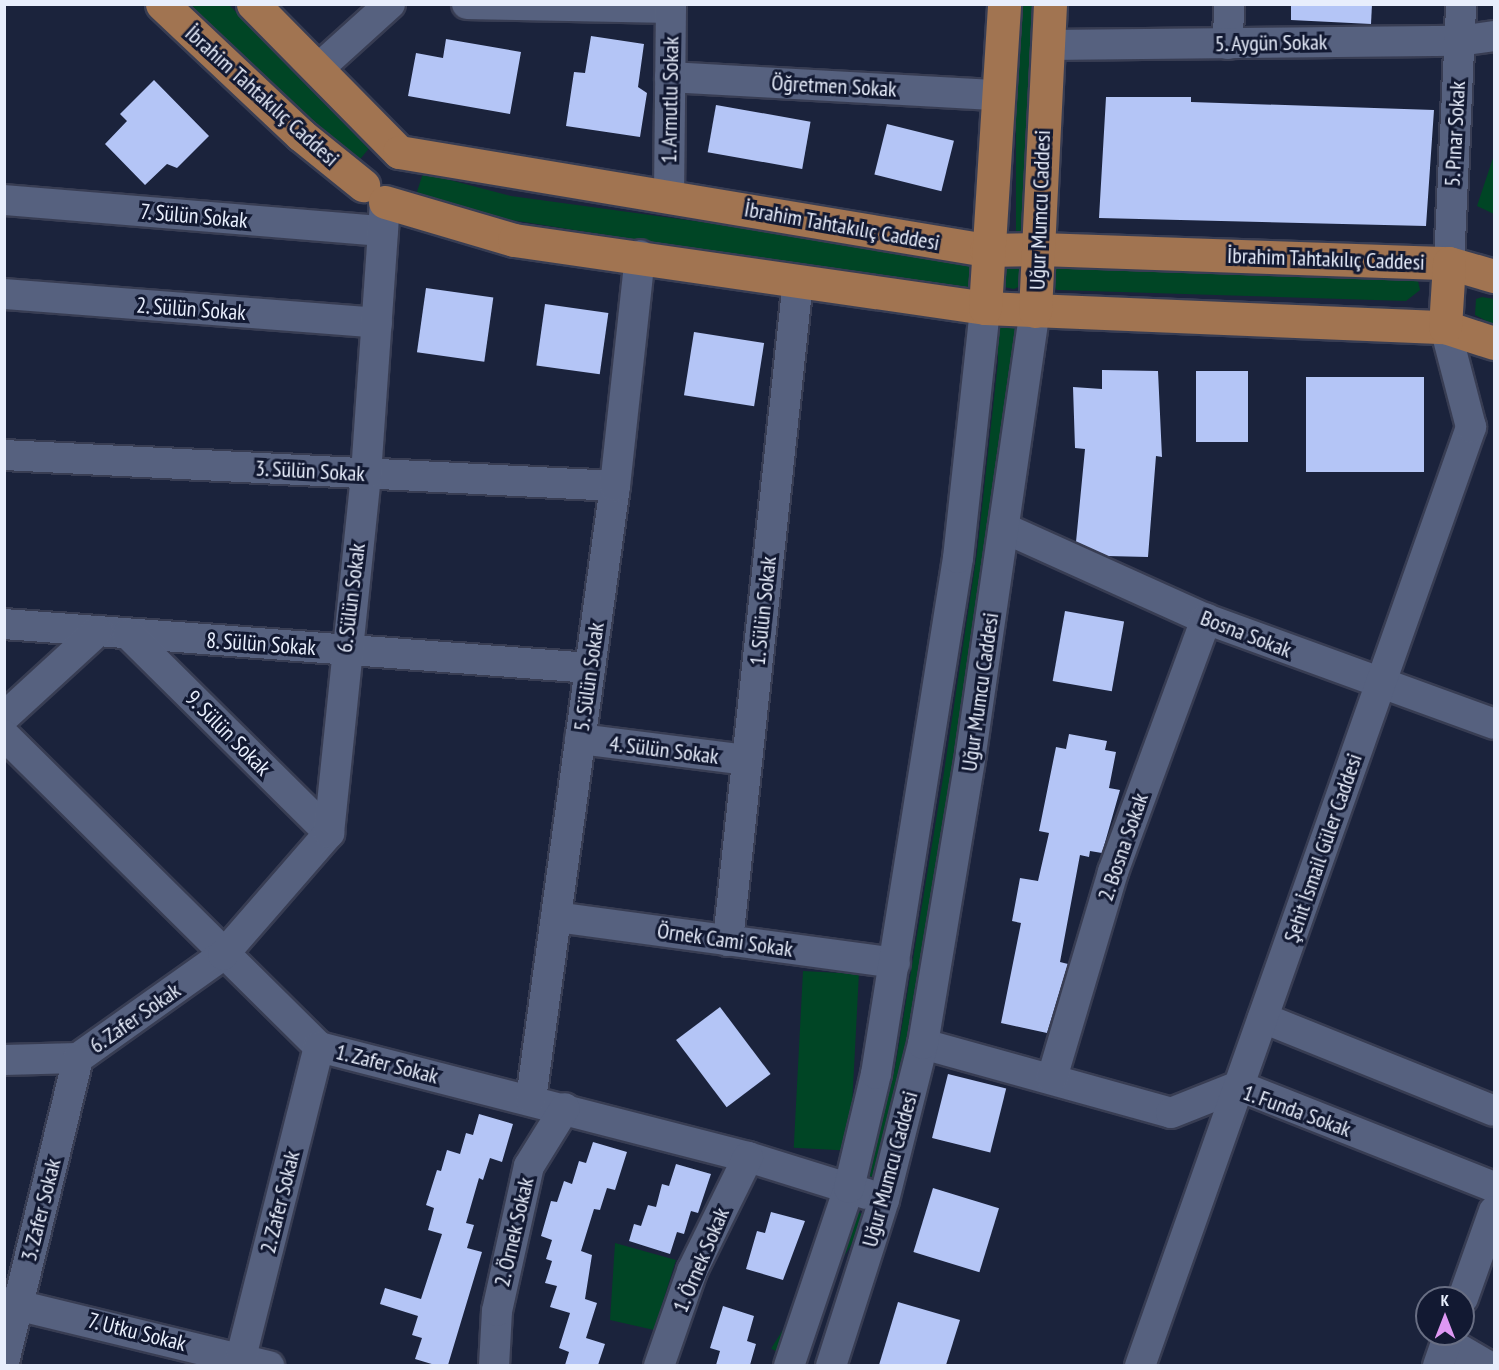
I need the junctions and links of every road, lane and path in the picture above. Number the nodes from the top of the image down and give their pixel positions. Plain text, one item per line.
1 (162, 4) edge
2 (253, 4) edge
3 (390, 4) edge
4 (467, 4) edge
5 (1004, 4) edge
6 (1050, 4) edge
7 (1229, 4) edge
8 (1461, 4) edge
9 (671, 6) edge
10 (1494, 36) edge
11 (1459, 41) junction
12 (1228, 44) junction
13 (1047, 45) junction
14 (318, 69) junction
15 (670, 77) junction
16 (997, 95) junction
17 (399, 152) junction
18 (669, 196) junction
19 (4, 200) edge
20 (377, 206) junction
21 (1040, 249) junction
22 (986, 250) junction
23 (640, 255) junction
24 (1449, 263) junction
25 (1494, 276) edge
26 (798, 280) junction
27 (4, 294) edge
28 (985, 308) junction
29 (1035, 311) junction
30 (377, 323) junction
31 (1445, 327) junction
32 (1494, 343) edge
33 (4, 455) edge
34 (366, 474) junction
35 (615, 486) junction
36 (1004, 528) junction
37 (1206, 619) junction
38 (4, 624) edge
39 (98, 631) junction
40 (128, 634) junction
41 (345, 650) junction
42 (590, 668) junction
43 (1381, 685) junction
44 (4, 717) edge
45 (1494, 724) edge
46 (4, 735) edge
47 (580, 739) junction
48 (747, 760) junction
49 (329, 833) junction
50 (556, 917) junction
51 (728, 940) junction
52 (223, 956) junction
53 (895, 963) junction
54 (1263, 1018) junction
55 (923, 1044) junction
56 (319, 1047) junction
57 (78, 1058) junction
58 (4, 1060) edge
59 (1052, 1078) junction
60 (1239, 1086) junction
61 (531, 1099) junction
62 (565, 1108) junction
63 (1494, 1111) edge
64 (748, 1157) junction
65 (1494, 1187) edge
66 (849, 1188) junction
67 (884, 1200) junction
68 (1494, 1211) edge
69 (1466, 1286) edge
70 (12, 1303) edge
71 (1445, 1347) edge
72 (255, 1361) edge
73 (4, 1362) edge
74 (1149, 1362) edge
75 (494, 1365) edge
76 (659, 1365) edge
77 (789, 1365) edge
78 (831, 1365) edge
79 (1488, 1365) edge

1 - 20 main road, İbrahim Tahtakılıç Caddesi
2 - 14 main road
3 - 14 street
4 - 9 street
5 - 16 main road, Uğur Mumcu Caddesi
6 - 13 main road, Uğur Mumcu Caddesi
7 - 12 street
8 - 11 street, 5. Pınar Sokak
9 - 15 street, 1. Armutlu Sokak
10 - 11 street, 5. Aygün Sokak
11 - 12 street, 5. Aygün Sokak
11 - 24 street, 5. Pınar Sokak
12 - 13 street, 5. Aygün Sokak
13 - 21 main road, Uğur Mumcu Caddesi
14 - 17 main road
15 - 16 street, Öğretmen Sokak
15 - 18 street, 1. Armutlu Sokak
16 - 22 main road, Uğur Mumcu Caddesi
17 - 18 main road, İbrahim Tahtakılıç Caddesi
17 - 20 main road
17 - 20 main road
18 - 22 main road, İbrahim Tahtakılıç Caddesi
19 - 20 street, 7. Sülün Sokak
20 - 23 main road, İbrahim Tahtakılıç Caddesi
20 - 30 street, 6. Sülün Sokak
21 - 22 main road, İbrahim Tahtakılıç Caddesi
21 - 24 main road, İbrahim Tahtakılıç Caddesi
21 - 29 main road, Uğur Mumcu Caddesi
22 - 28 main road, Uğur Mumcu Caddesi
23 - 26 main road, İbrahim Tahtakılıç Caddesi
23 - 35 street, 5. Sülün Sokak
24 - 25 main road, İbrahim Tahtakılıç Caddesi
24 - 31 main road
26 - 28 main road, İbrahim Tahtakılıç Caddesi
26 - 48 street, 1. Sülün Sokak
27 - 30 street, 2. Sülün Sokak
28 - 29 main road, İbrahim Tahtakılıç Caddesi
28 - 53 street, Uğur Mumcu Caddesi
29 - 31 main road, İbrahim Tahtakılıç Caddesi
29 - 36 street, Uğur Mumcu Caddesi
30 - 34 street, 6. Sülün Sokak
31 - 32 main road, İbrahim Tahtakılıç Caddesi
31 - 43 street, Şehit İsmail Güler Caddesi
33 - 34 street, 3. Sülün Sokak
34 - 35 street, 3. Sülün Sokak
34 - 41 street, 6. Sülün Sokak
35 - 42 street, 5. Sülün Sokak
36 - 37 street, Bosna Sokak
36 - 55 street, Uğur Mumcu Caddesi
37 - 43 street, Bosna Sokak
37 - 59 street, 2. Bosna Sokak
38 - 39 street, 8. Sülün Sokak
39 - 40 street, 8. Sülün Sokak
39 - 44 street
40 - 41 street, 8. Sülün Sokak
40 - 49 street, 9. Sülün Sokak
41 - 42 street, 8. Sülün Sokak
41 - 49 street, 6. Sülün Sokak
42 - 47 street, 5. Sülün Sokak
43 - 45 street, Bosna Sokak
43 - 54 street, Şehit İsmail Güler Caddesi
46 - 52 street, 1. Zafer Sokak
47 - 48 street, 4. Sülün Sokak
47 - 50 street, 5. Sülün Sokak
48 - 51 street, 1. Sülün Sokak
49 - 52 street
50 - 51 street, Örnek Cami Sokak
50 - 61 street, 5. Sülün Sokak
51 - 53 street, Örnek Cami Sokak
52 - 56 street, 1. Zafer Sokak
52 - 57 street, 6. Zafer Sokak
53 - 66 street, Uğur Mumcu Caddesi
54 - 60 street, Şehit İsmail Güler Caddesi
54 - 63 street
55 - 59 street, 1. Funda Sokak
55 - 67 street, Uğur Mumcu Caddesi
56 - 61 street, 1. Zafer Sokak
56 - 72 street, 2. Zafer Sokak
57 - 58 street, 6. Zafer Sokak
57 - 70 street, 3. Zafer Sokak
59 - 60 street, 1. Funda Sokak
60 - 65 street, 1. Funda Sokak
60 - 74 street, Şehit İsmail Güler Caddesi
61 - 62 street, 1. Zafer Sokak
62 - 64 street, 1. Zafer Sokak
62 - 75 street, 2. Örnek Sokak
64 - 66 street, 1. Zafer Sokak
64 - 76 street, 1. Örnek Sokak
66 - 67 street, 1. Zafer Sokak
66 - 77 street, Uğur Mumcu Caddesi
67 - 78 street, Uğur Mumcu Caddesi
68 - 69 street
70 - 72 street, 7. Utku Sokak
70 - 73 street, 3. Zafer Sokak
71 - 79 street

